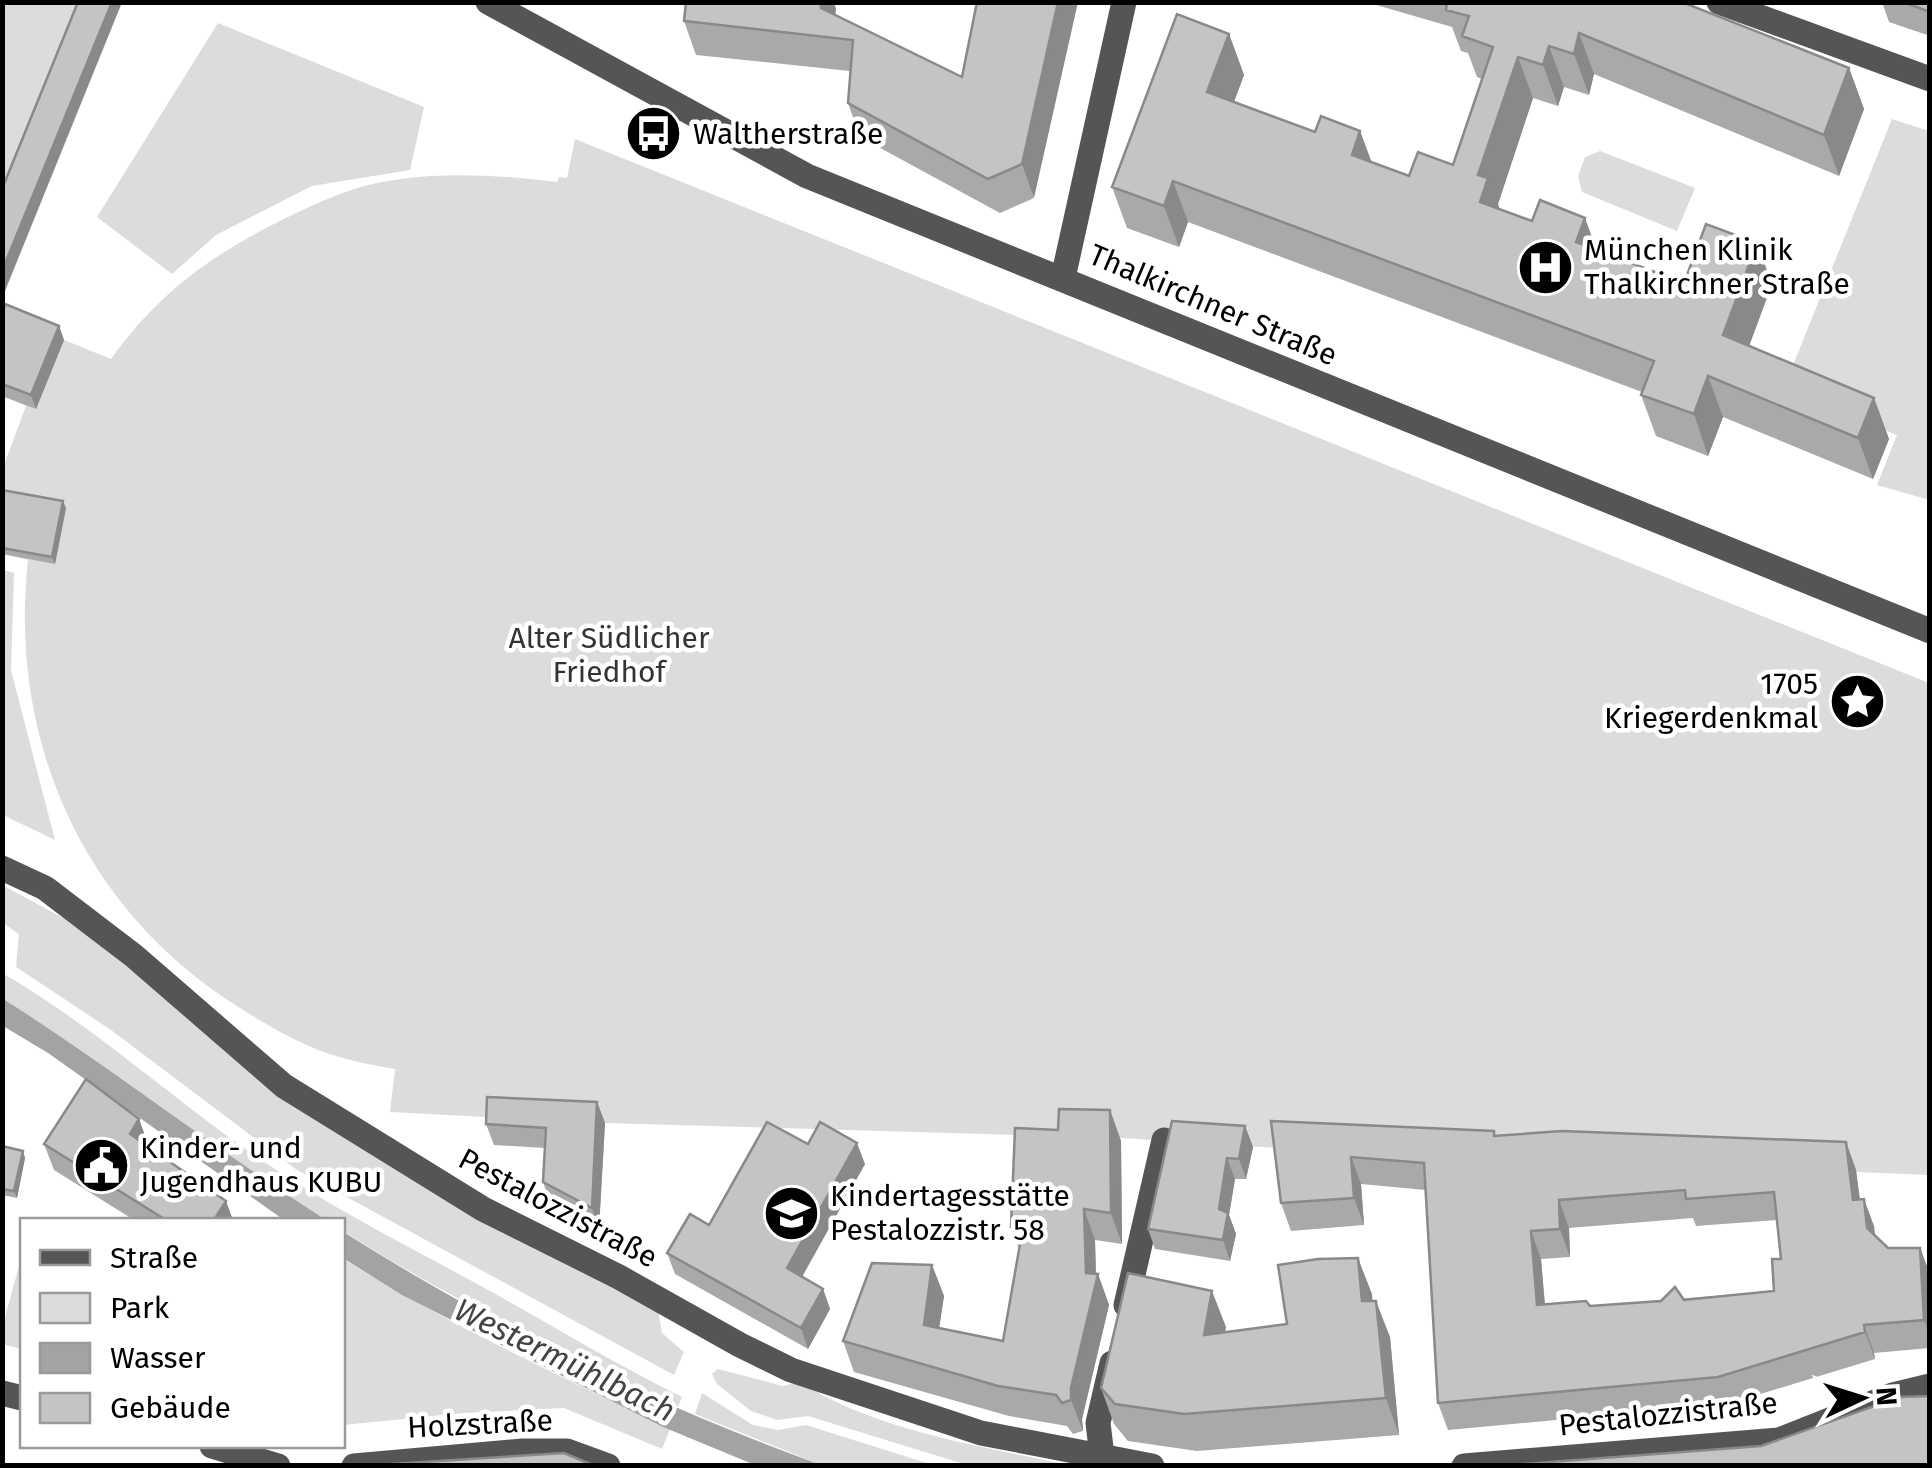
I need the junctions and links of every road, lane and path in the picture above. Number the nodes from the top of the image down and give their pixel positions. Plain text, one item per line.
1 (488, 2) edge
2 (1124, 2) edge
3 (1719, 2) edge
4 (1930, 80) edge
5 (1063, 278) junction
6 (1930, 631) edge
7 (2, 868) edge
8 (1164, 1140) edge
9 (1930, 1386) edge
10 (219, 1448) edge
11 (1102, 1456) junction
12 (277, 1465) edge
13 (354, 1466) edge
14 (608, 1466) edge
15 (1152, 1466) edge
16 (1464, 1466) edge

1 - 5 street, Thalkirchner Straße
2 - 5 street
3 - 4 street
5 - 6 street, Thalkirchner Straße
7 - 11 street, Pestalozzistraße
8 - 11 street
9 - 16 street, Pestalozzistraße
10 - 12 street
11 - 15 street, Pestalozzistraße
13 - 14 street, Holzstraße

